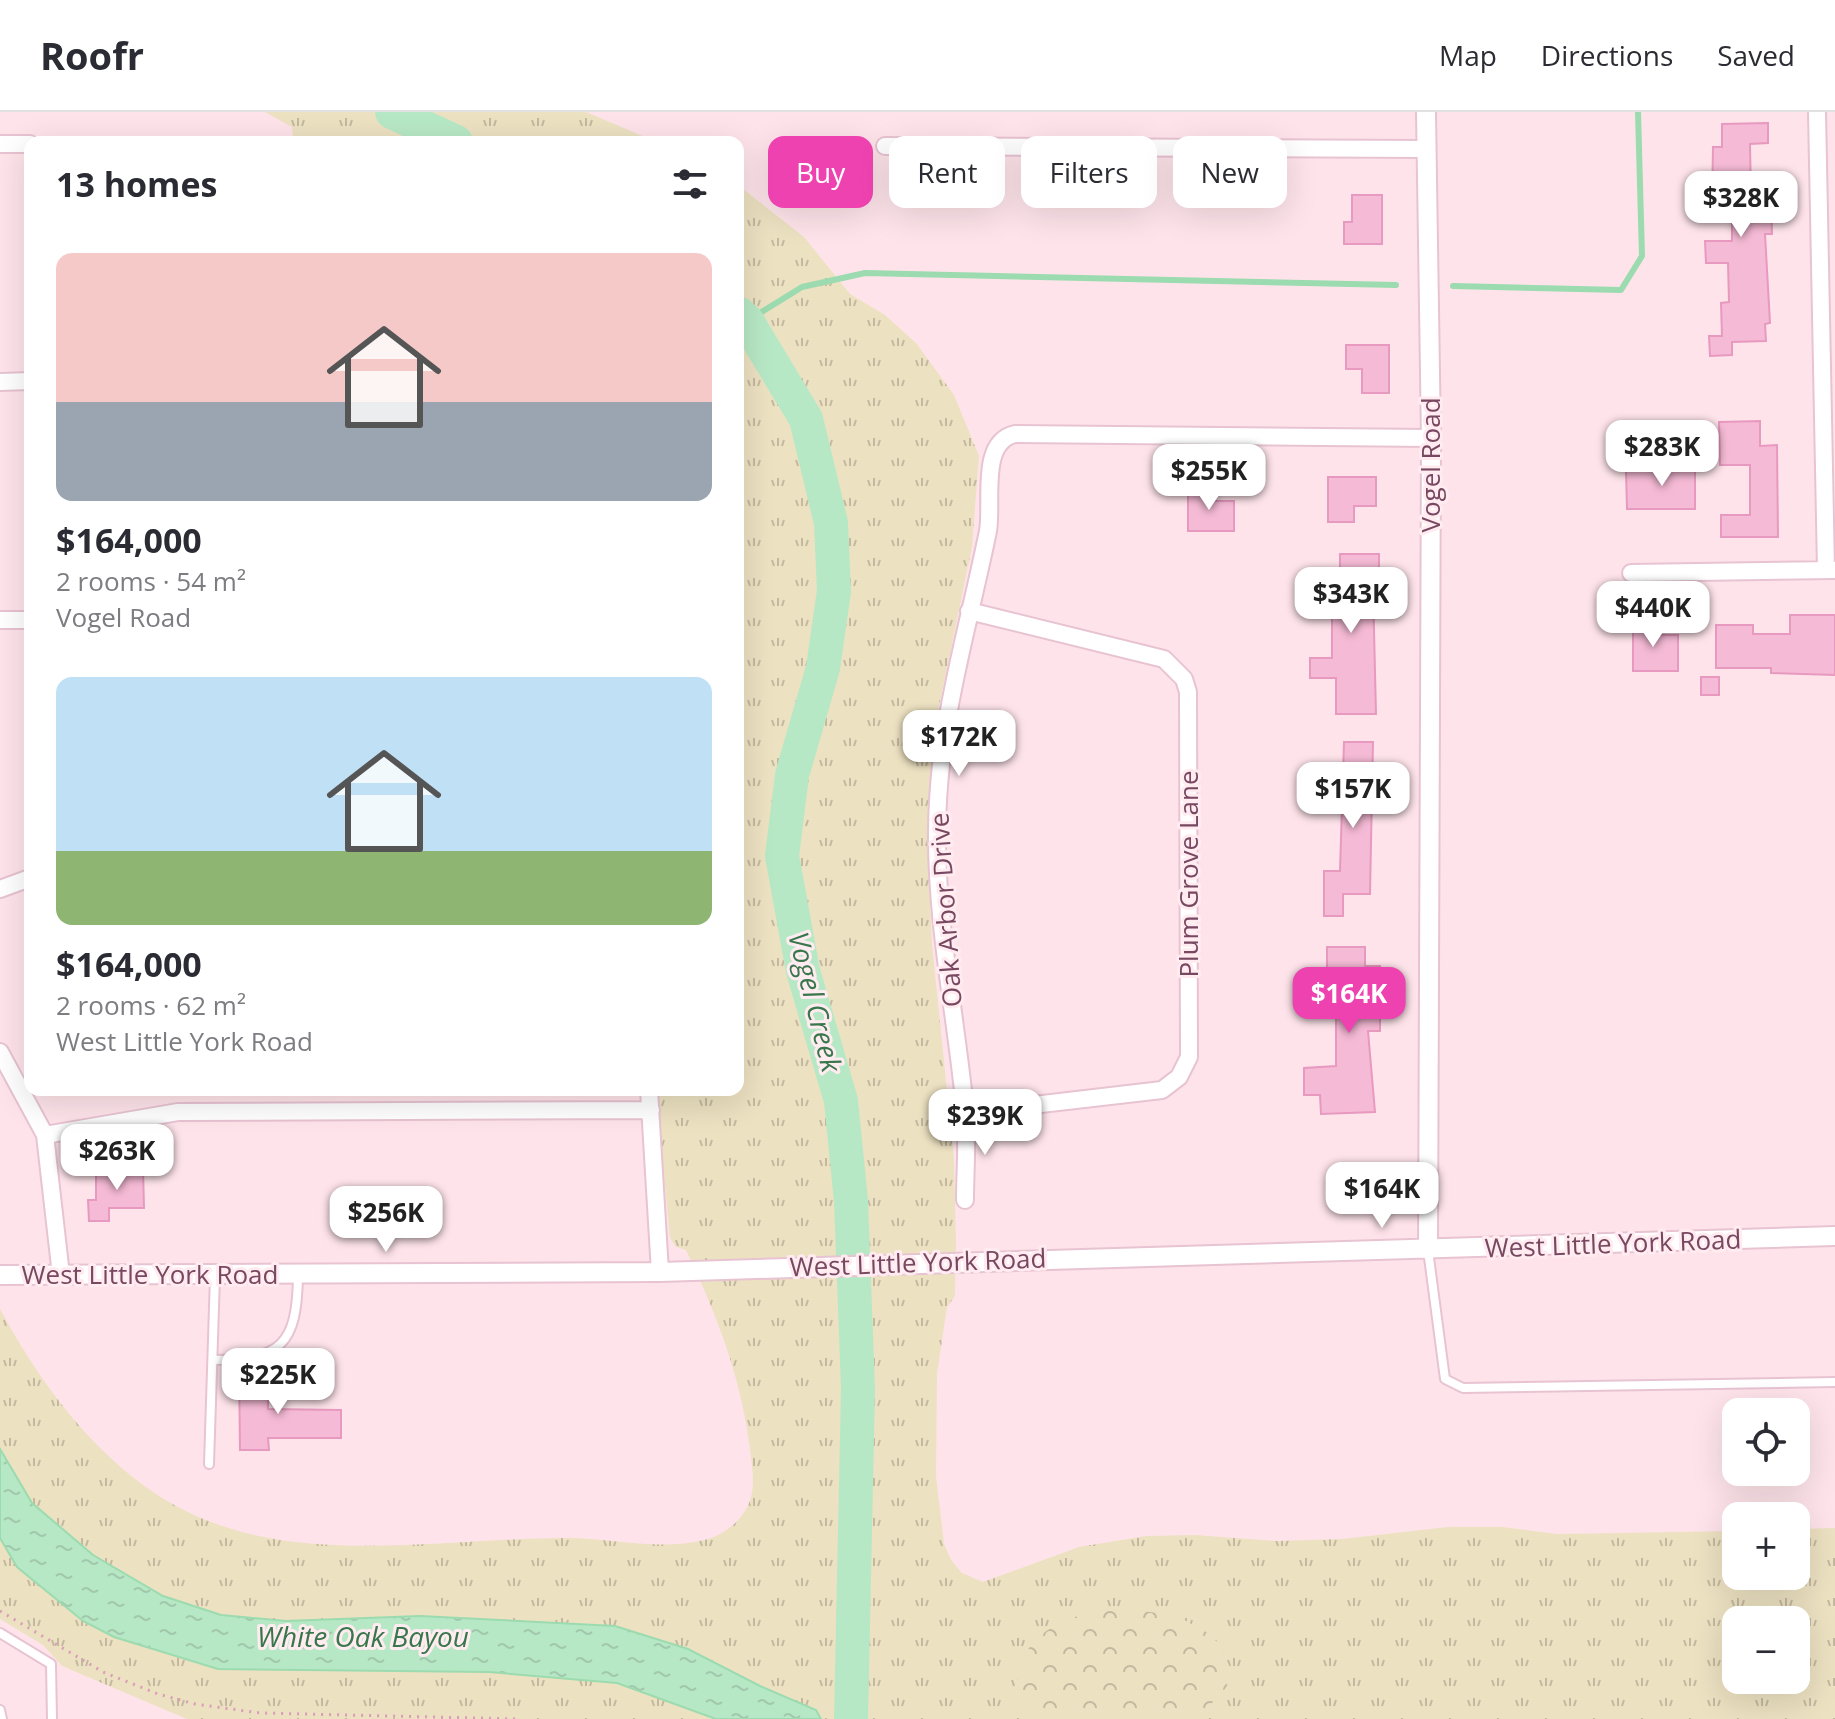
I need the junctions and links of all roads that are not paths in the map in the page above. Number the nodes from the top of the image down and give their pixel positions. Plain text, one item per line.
1 (1426, 112) edge
2 (1817, 112) edge
3 (0, 144) edge
4 (24, 144) edge
5 (885, 146) dead end
6 (1426, 149) junction
7 (24, 381) edge
8 (0, 382) edge
9 (1431, 438) junction
10 (1831, 570) edge
11 (1631, 573) dead end
12 (969, 611) junction
13 (0, 620) edge
14 (24, 620) edge
15 (24, 880) edge
16 (0, 889) edge
17 (0, 1052) edge
18 (650, 1096) edge
19 (651, 1110) junction
20 (965, 1113) junction
21 (45, 1135) junction
22 (965, 1200) dead end
23 (1835, 1236) edge
24 (1428, 1250) junction
25 (660, 1272) junction
26 (0, 1275) edge
27 (61, 1275) junction
28 (215, 1275) junction
29 (298, 1275) junction
30 (213, 1360) junction
31 (1835, 1382) edge
32 (209, 1464) dead end
33 (0, 1633) edge
34 (0, 1710) edge
35 (2, 1719) edge
36 (52, 1719) edge

1 - 6 street, Vogel Road
2 - 10 street
3 - 4 street
5 - 6 street
6 - 9 street, Vogel Road
7 - 8 street
9 - 12 street, Oak Arbor Drive
9 - 24 street, Vogel Road
10 - 11 street
12 - 20 street, Oak Arbor Drive
12 - 20 street, Plum Grove Lane
13 - 14 street
15 - 16 street
17 - 21 street
18 - 19 street
19 - 21 street
19 - 25 street
20 - 22 street, Oak Arbor Drive
21 - 27 street
23 - 24 street, West Little York Road
24 - 25 street, West Little York Road
24 - 31 lane
25 - 29 street, West Little York Road
26 - 27 street, West Little York Road
27 - 28 street, West Little York Road
28 - 29 street, West Little York Road
28 - 30 lane
29 - 30 lane
30 - 32 lane
33 - 36 lane
34 - 35 lane

